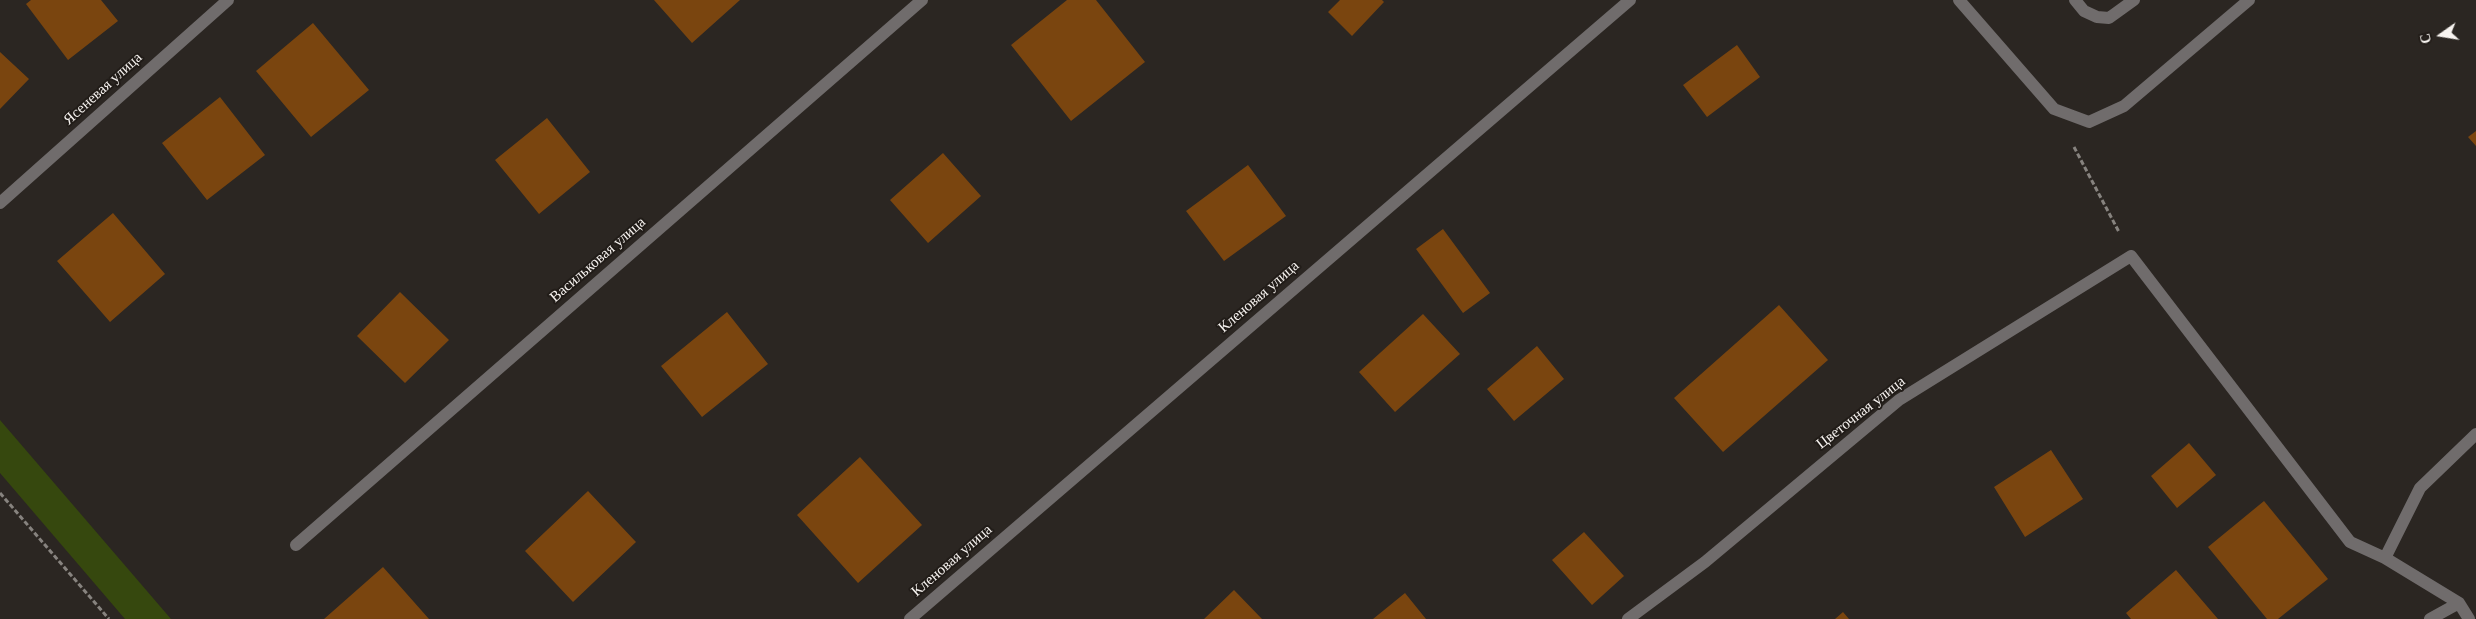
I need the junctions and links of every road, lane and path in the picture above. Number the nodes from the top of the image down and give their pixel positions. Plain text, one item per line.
1 (228, 0) edge
2 (922, 0) edge
3 (1630, 0) edge
4 (1959, 0) edge
5 (2074, 0) edge
6 (2134, 0) edge
7 (2249, 0) edge
8 (2054, 109) junction
9 (0, 203) edge
10 (2132, 256) junction
11 (2476, 434) edge
12 (0, 493) edge
13 (296, 545) dead end
14 (2385, 558) junction
15 (2459, 603) junction
16 (109, 619) edge
17 (910, 619) edge
18 (1628, 619) edge
19 (2430, 619) edge
20 (2469, 619) edge

1 - 9 street, Ясеневая улица
2 - 13 street, Васильковая улица
3 - 17 street, Кленовая улица
4 - 8 street
5 - 6 street
7 - 8 street
8 - 10 path
10 - 14 street
10 - 18 street, Цветочная улица
11 - 14 street
12 - 16 path
14 - 15 street
15 - 19 street
15 - 20 street

